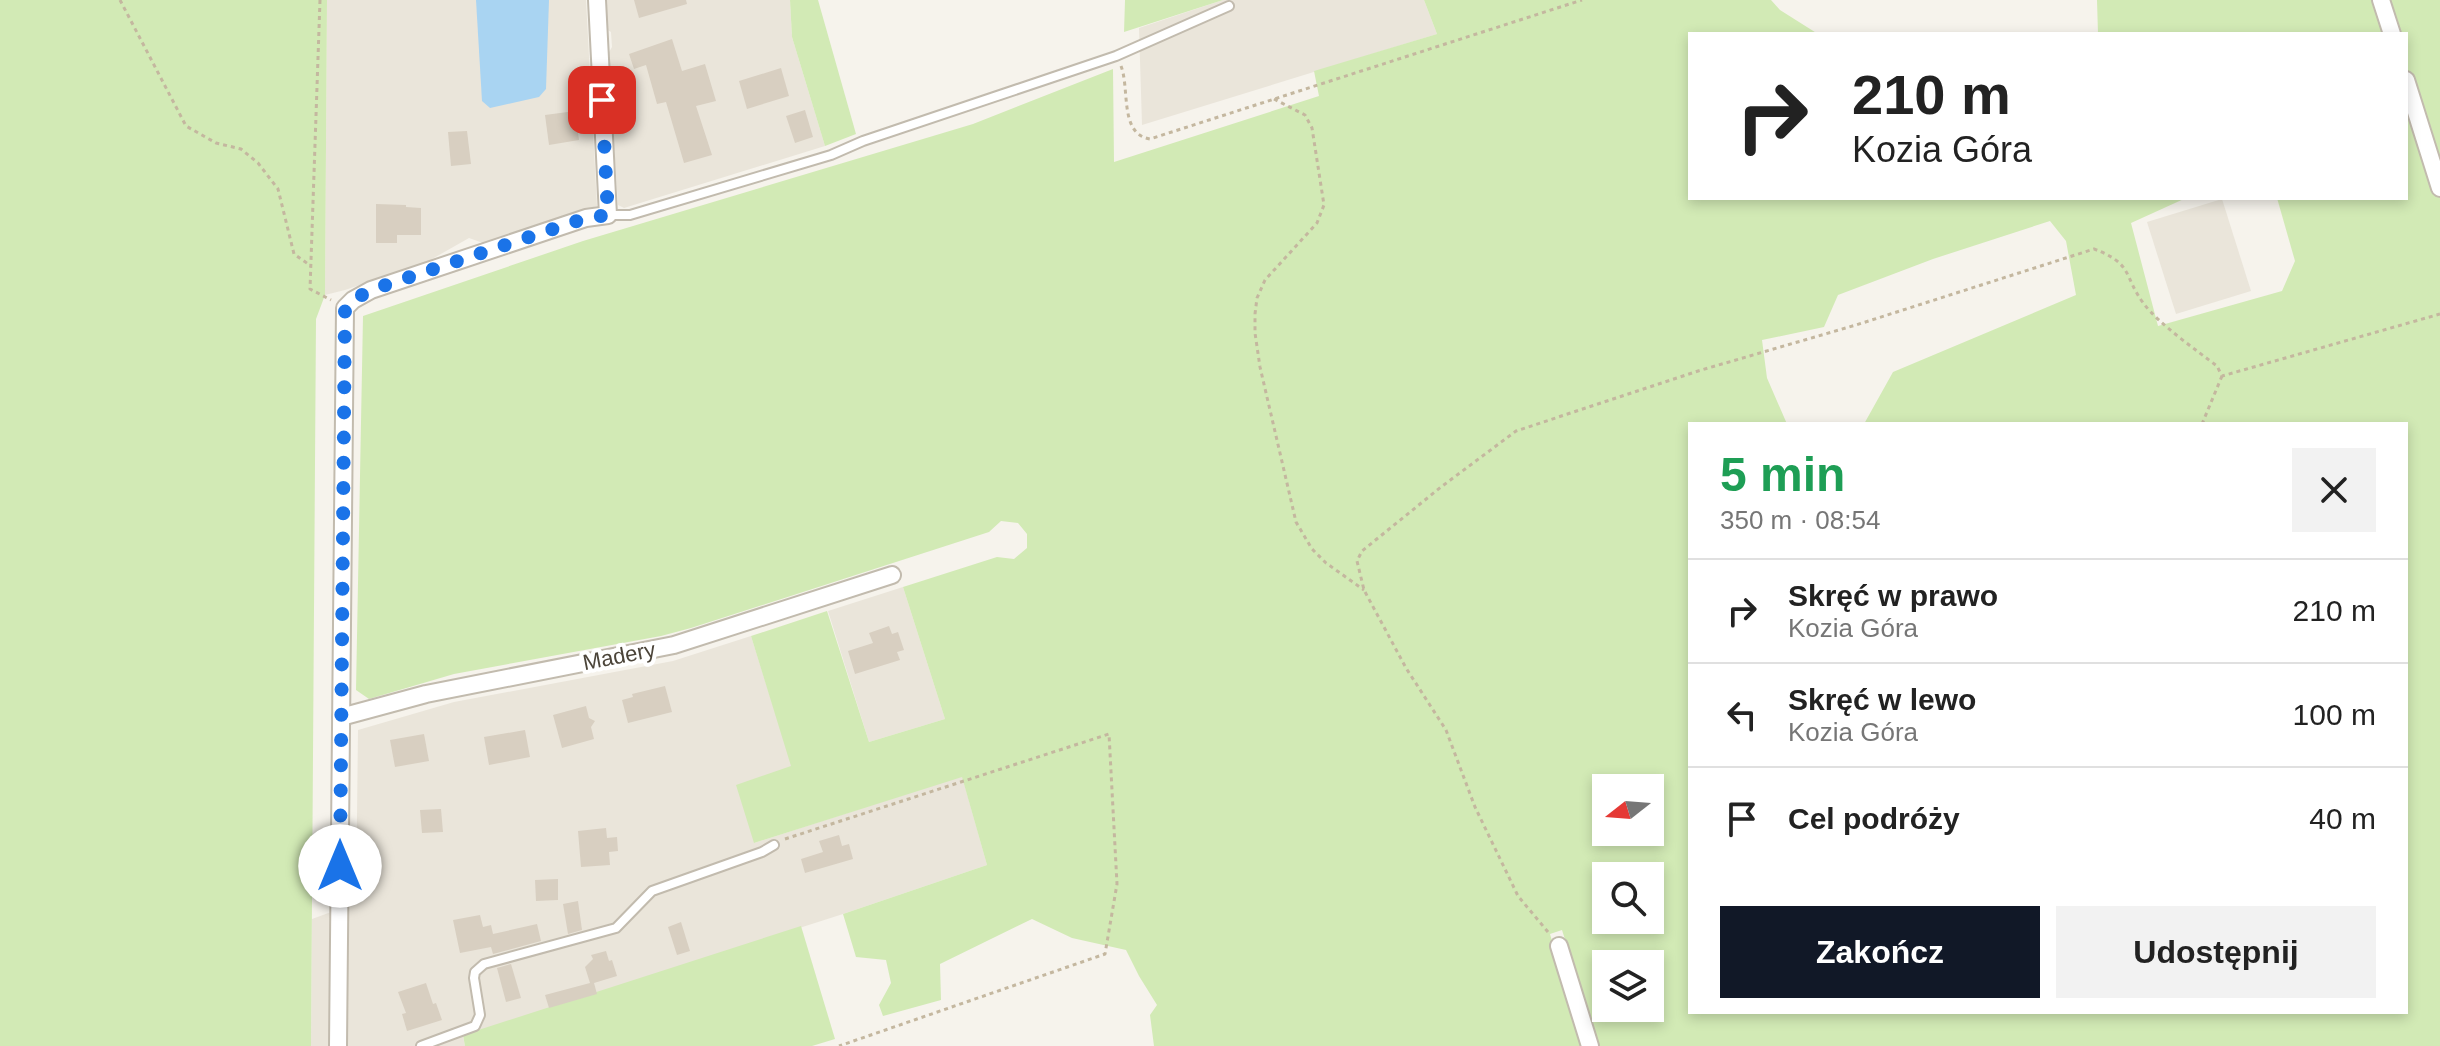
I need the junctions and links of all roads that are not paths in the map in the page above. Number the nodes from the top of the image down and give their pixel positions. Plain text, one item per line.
1 (597, 0) edge
2 (2381, 0) edge
3 (1229, 6) dead end
4 (2391, 32) edge
5 (2408, 86) edge
6 (2440, 188) edge
7 (608, 215) junction
8 (892, 575) dead end
9 (341, 717) junction
10 (774, 845) road end
11 (1559, 946) road end
12 (338, 1046) edge
13 (421, 1046) edge
14 (1590, 1046) edge

1 - 7 street
2 - 4 street
3 - 7 lane
5 - 6 street
7 - 9 street
8 - 9 street, Madery
9 - 12 street
10 - 13 lane
11 - 14 street

